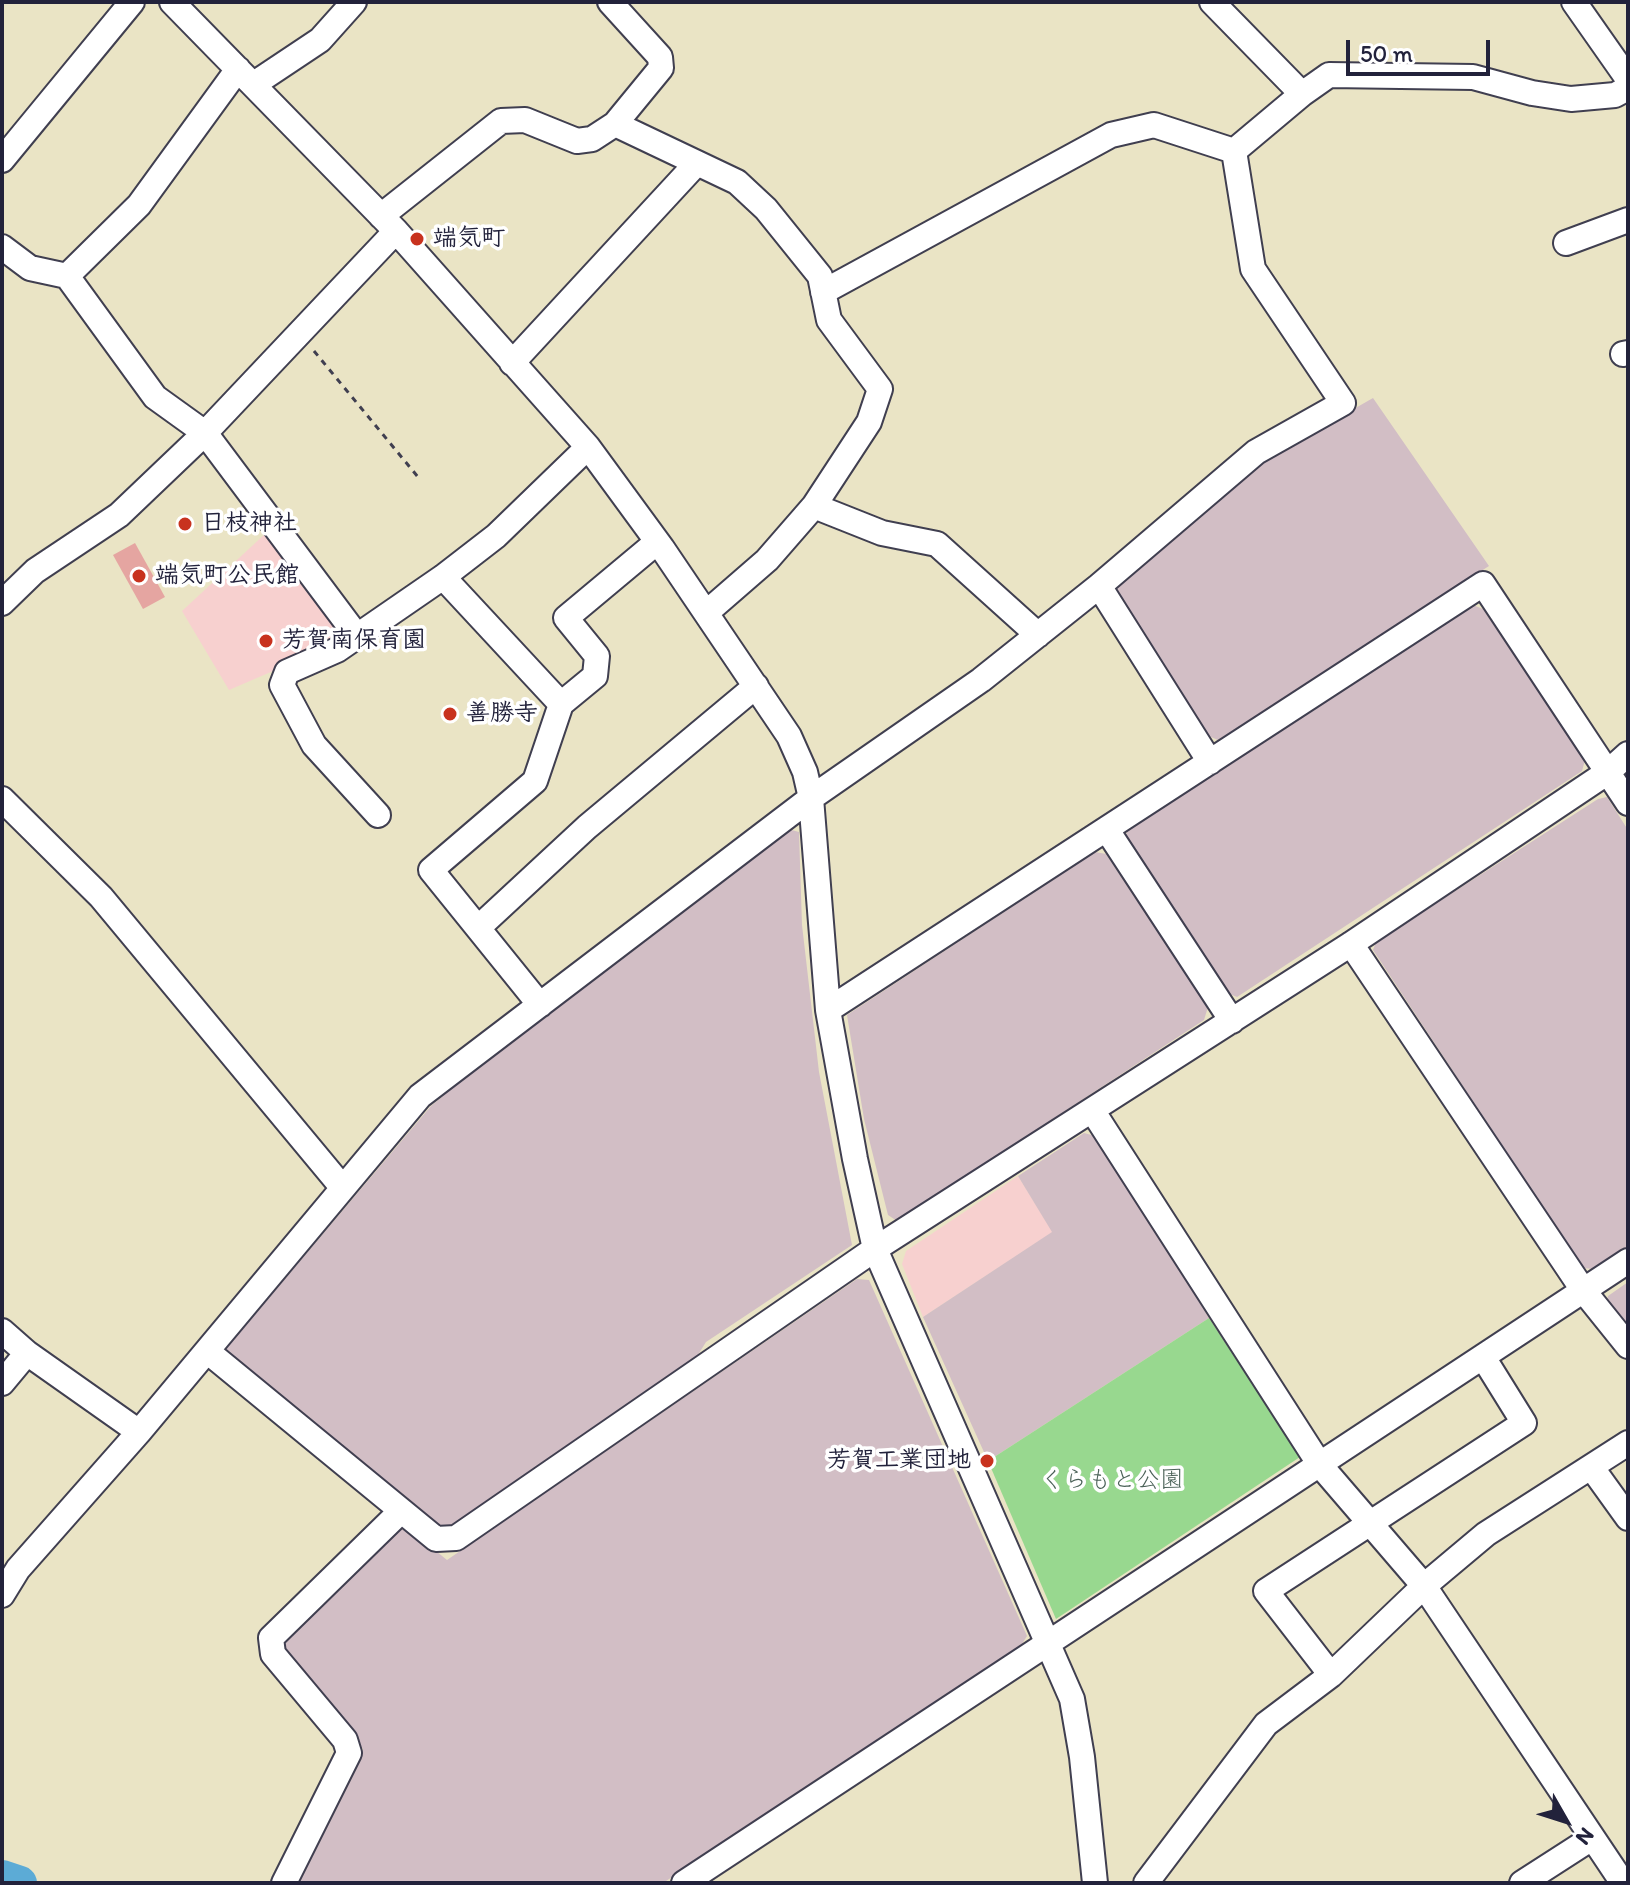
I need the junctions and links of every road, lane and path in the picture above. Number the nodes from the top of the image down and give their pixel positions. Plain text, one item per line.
1 (132, 2) edge
2 (354, 2) edge
3 (610, 2) edge
4 (1212, 2) edge
5 (1574, 2) edge
6 (174, 3) edge
7 (246, 76) junction
8 (1628, 79) edge
9 (1628, 88) edge
10 (1302, 94) junction
11 (615, 124) junction
12 (1234, 151) junction
13 (2, 160) edge
14 (696, 164) junction
15 (1628, 220) edge
16 (388, 224) junction
17 (1566, 243) dead end
18 (2, 247) edge
19 (67, 276) junction
20 (823, 292) junction
21 (300, 333) junction
22 (512, 363) junction
23 (205, 433) junction
24 (588, 447) junction
25 (418, 477) dead end
26 (814, 506) junction
27 (657, 542) junction
28 (443, 577) junction
29 (1099, 586) junction
30 (2, 603) edge
31 (706, 613) junction
32 (1038, 635) junction
33 (357, 636) junction
34 (756, 686) junction
35 (561, 704) junction
36 (1628, 754) edge
37 (1210, 762) junction
38 (1608, 772) junction
39 (811, 798) junction
40 (2, 799) edge
41 (1628, 803) edge
42 (378, 815) dead end
43 (1107, 830) junction
44 (478, 928) junction
45 (1351, 944) junction
46 (540, 1005) junction
47 (828, 1010) junction
48 (1232, 1021) junction
49 (1092, 1110) junction
50 (342, 1187) junction
51 (875, 1249) junction
52 (1628, 1261) edge
53 (1583, 1290) junction
54 (2, 1331) edge
55 (1628, 1346) edge
56 (207, 1351) junction
57 (27, 1353) junction
58 (1483, 1357) junction
59 (2, 1383) edge
60 (139, 1432) junction
61 (1628, 1443) edge
62 (1320, 1465) junction
63 (1592, 1468) junction
64 (401, 1511) junction
65 (1628, 1518) edge
66 (1371, 1524) junction
67 (1424, 1586) junction
68 (2, 1595) edge
69 (1048, 1641) junction
70 (1331, 1675) junction
71 (1592, 1838) junction
72 (284, 1883) edge
73 (684, 1883) edge
74 (1095, 1883) edge
75 (1146, 1883) edge
76 (1522, 1883) edge
77 (1623, 1883) edge

1 - 13 street
2 - 7 street
3 - 11 street
4 - 10 street
5 - 8 street
6 - 7 street
7 - 16 street
7 - 19 street
9 - 10 street
10 - 12 street
11 - 14 street
11 - 16 street
12 - 20 street
12 - 29 street
14 - 20 street
14 - 22 street
15 - 17 street
16 - 21 street
16 - 22 street
18 - 19 street
19 - 23 street
20 - 26 street
21 - 23 street
21 - 25 path
22 - 24 street
23 - 30 street
23 - 33 street
24 - 27 street
24 - 28 street
26 - 31 street
26 - 32 street
27 - 31 street
27 - 35 street
28 - 33 street
28 - 35 street
29 - 32 street
29 - 37 street
31 - 34 street
32 - 39 street
33 - 42 street
34 - 39 street
34 - 44 street
35 - 44 street
36 - 38 street
37 - 38 street
37 - 43 street
38 - 41 street
38 - 45 street
39 - 46 street
39 - 47 street
40 - 50 street
43 - 47 street
43 - 48 street
44 - 46 street
45 - 48 street
45 - 53 street
46 - 50 street
47 - 51 street
48 - 49 street
49 - 51 street
49 - 62 street
50 - 56 street
51 - 64 street
51 - 69 street
52 - 53 street
53 - 55 street
53 - 58 street
54 - 57 street
56 - 60 street
56 - 64 street
57 - 59 street
57 - 60 street
58 - 62 street
58 - 66 street
60 - 68 street
61 - 63 street
62 - 66 street
62 - 69 street
63 - 65 street
63 - 67 street
64 - 72 street
66 - 67 street
66 - 70 street
67 - 70 street
67 - 71 street
69 - 73 street
69 - 74 street
70 - 75 street
71 - 76 street
71 - 77 street

